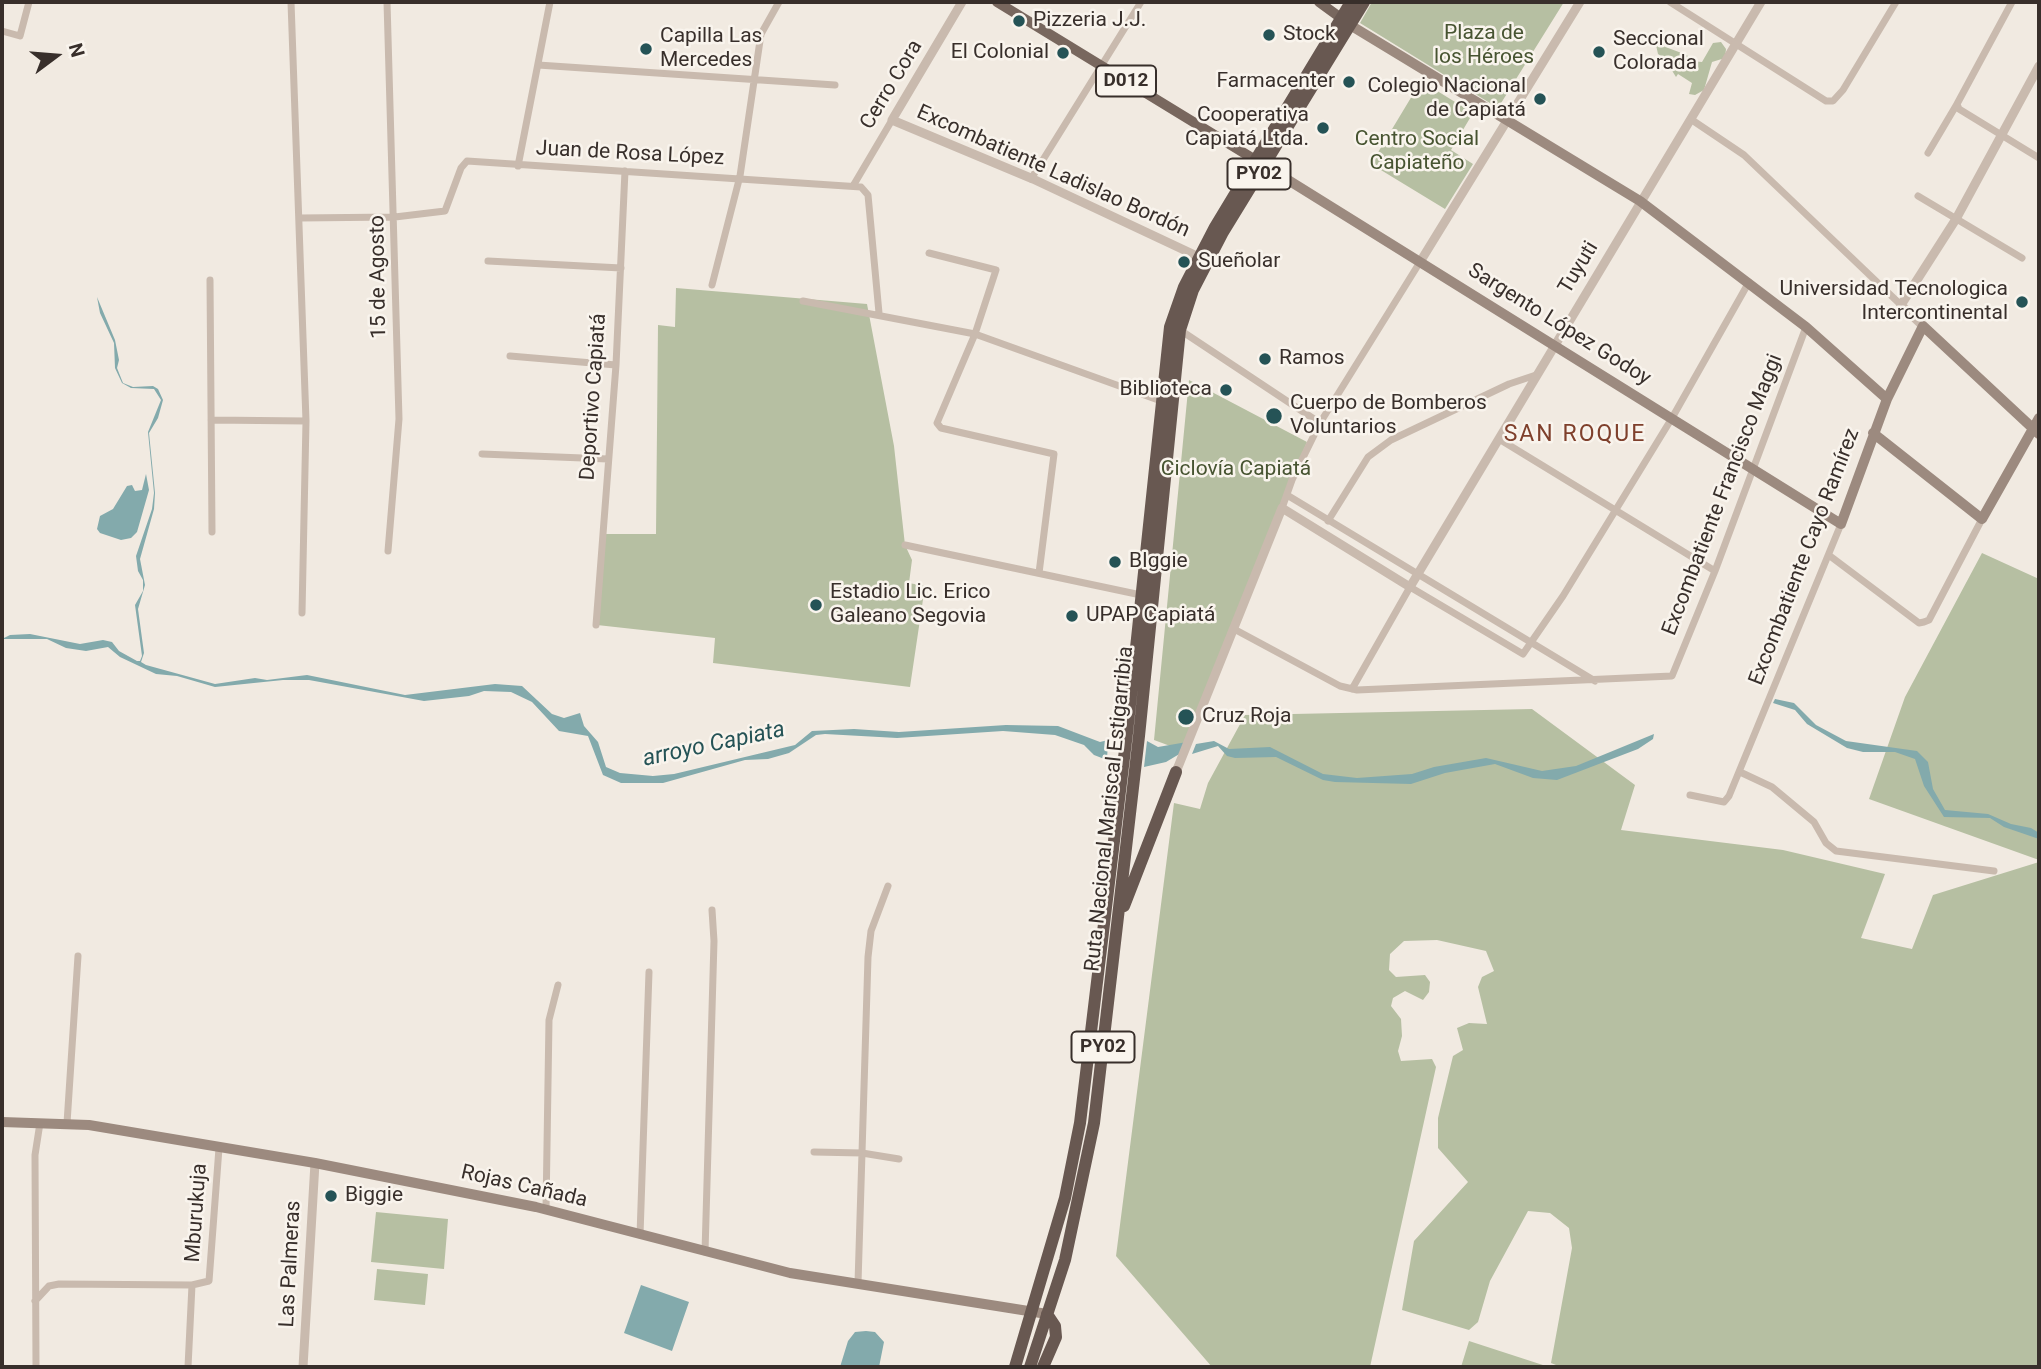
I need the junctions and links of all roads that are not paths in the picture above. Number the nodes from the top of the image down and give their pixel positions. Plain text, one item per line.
1 (29, 2) edge
2 (291, 2) edge
3 (387, 2) edge
4 (550, 2) edge
5 (779, 2) edge
6 (962, 2) edge
7 (997, 2) edge
8 (1141, 2) edge
9 (1308, 2) edge
10 (1320, 2) edge
11 (1351, 2) edge
12 (1364, 2) edge
13 (1580, 2) edge
14 (1670, 2) edge
15 (1761, 2) edge
16 (1896, 2) edge
17 (2012, 2) edge
18 (1346, 22) junction
19 (2, 31) edge
20 (1738, 42) junction
21 (538, 65) junction
22 (1100, 66) junction
23 (2039, 66) edge
24 (752, 79) junction
25 (835, 85) dead end
26 (1957, 104) junction
27 (892, 120) junction
28 (1692, 120) junction
29 (1506, 121) junction
30 (2002, 135) junction
31 (1928, 153) dead end
32 (2039, 159) edge
33 (1260, 163) junction
34 (518, 166) junction
35 (625, 171) junction
36 (740, 177) junction
37 (1031, 179) junction
38 (853, 186) junction
39 (1918, 195) dead end
40 (1640, 201) junction
41 (395, 217) junction
42 (300, 218) junction
43 (1956, 219) junction
44 (929, 253) dead end
45 (1199, 257) junction
46 (2022, 258) dead end
47 (488, 261) dead end
48 (1420, 262) junction
49 (621, 268) junction
50 (210, 280) dead end
51 (1749, 282) junction
52 (712, 285) dead end
53 (803, 301) dead end
54 (1901, 305) junction
55 (879, 313) junction
56 (1923, 326) junction
57 (1806, 327) junction
58 (1180, 330) junction
59 (975, 334) junction
60 (1553, 345) junction
61 (510, 356) dead end
62 (616, 365) junction
63 (1536, 375) junction
64 (1887, 399) junction
65 (1161, 401) junction
66 (1672, 418) junction
67 (2039, 418) edge
68 (211, 420) junction
69 (306, 421) junction
70 (1320, 423) junction
71 (2036, 431) edge
72 (1873, 433) junction
73 (1499, 439) junction
74 (482, 454) dead end
75 (608, 459) junction
76 (1753, 468) junction
77 (1287, 495) junction
78 (1282, 508) junction
79 (1614, 512) junction
80 (1982, 519) junction
81 (1328, 522) junction
82 (1841, 524) junction
83 (212, 533) dead end
84 (905, 545) dead end
85 (388, 551) dead end
86 (1830, 556) junction
87 (1715, 571) junction
88 (1039, 573) junction
89 (1418, 574) junction
90 (1410, 587) junction
91 (1141, 595) junction
92 (302, 613) dead end
93 (596, 625) dead end
94 (1234, 629) junction
95 (1531, 641) junction
96 (1595, 681) junction
97 (1352, 689) junction
98 (1133, 735) junction
99 (1176, 772) joint
100 (1740, 772) junction
101 (1128, 774) junction
102 (1690, 796) dead end
103 (1994, 871) dead end
104 (888, 886) dead end
105 (712, 910) dead end
106 (1116, 930) junction
107 (78, 957) dead end
108 (649, 972) dead end
109 (558, 985) dead end
110 (2, 1122) edge
111 (40, 1123) junction
112 (67, 1124) junction
113 (219, 1148) junction
114 (814, 1152) dead end
115 (862, 1153) junction
116 (899, 1158) dead end
117 (315, 1163) junction
118 (546, 1209) junction
119 (640, 1235) junction
120 (705, 1252) junction
121 (858, 1283) junction
122 (192, 1285) junction
123 (35, 1301) junction
124 (1034, 1311) junction
125 (1047, 1314) junction
126 (36, 1367) edge
127 (188, 1367) edge
128 (303, 1367) edge
129 (1014, 1367) edge
130 (1030, 1367) edge
131 (1044, 1367) edge

1 - 19 street
2 - 42 street
3 - 41 street, 15 de Agosto
4 - 21 street
5 - 24 street
6 - 27 street, Cerro Cora
7 - 22 main road, D012
8 - 22 street
9 - 18 main road
10 - 18 main road
11 - 18 highway, Ruta Nacional Mariscal Estigarribia / PY02
12 - 18 highway, Ruta Nacional Mariscal Estigarribia / PY02
13 - 29 street
14 - 20 street
15 - 20 street, Tuyuti
16 - 20 street
17 - 26 street
18 - 29 main road
18 - 33 highway, Ruta Nacional Mariscal Estigarribia / PY02
20 - 28 street, Tuyuti
21 - 24 street
21 - 34 street
22 - 33 main road, D012
22 - 37 street
23 - 30 street
24 - 25 street
24 - 36 street
26 - 30 street
26 - 31 street
27 - 37 street, Excombatiente Ladislao Bordón
27 - 38 street, Cerro Cora
28 - 40 street, Tuyuti
28 - 54 street
29 - 40 main road
29 - 48 street
30 - 32 street
30 - 43 street
33 - 45 highway, Ruta Nacional Mariscal Estigarribia / PY02
33 - 48 main road, Sargento López Godoy / D012
33 - 58 highway, Ruta Nacional Mariscal Estigarribia / PY02
34 - 35 street, Juan de Rosa López
34 - 41 street, Juan de Rosa López
35 - 36 street, Juan de Rosa López
35 - 49 street, Deportivo Capiatá
36 - 38 street, Juan de Rosa López
36 - 52 street
37 - 45 street, Excombatiente Ladislao Bordón
38 - 55 street
39 - 43 street
40 - 51 main road
40 - 60 street, Tuyuti
41 - 42 street
41 - 85 street, 15 de Agosto
42 - 69 street
43 - 46 street
43 - 54 street
44 - 59 street
45 - 65 highway, Ruta Nacional Mariscal Estigarribia / PY02
47 - 49 street
48 - 60 main road, Sargento López Godoy / D012
48 - 70 street
49 - 62 street, Deportivo Capiatá
50 - 68 street
51 - 57 main road
51 - 66 street
53 - 55 street
54 - 56 street
55 - 59 street
56 - 64 main road, Excombatiente Cayo Ramírez
56 - 71 main road
57 - 64 main road
57 - 76 street, Excombatiente Francisco Maggi
58 - 70 street
58 - 98 highway, Ruta Nacional Mariscal Estigarribia / PY02
59 - 65 street
59 - 88 street
60 - 63 street, Tuyuti
60 - 66 main road, Sargento López Godoy / D012
61 - 62 street
62 - 75 street, Deportivo Capiatá
63 - 73 street, Tuyuti
63 - 81 street
64 - 72 main road, Excombatiente Cayo Ramírez
65 - 91 highway, Ruta Nacional Mariscal Estigarribia / PY02
66 - 76 main road, Sargento López Godoy / D012
66 - 79 street
67 - 71 main road
68 - 69 street
68 - 83 street
69 - 92 street
70 - 77 street
71 - 80 main road
72 - 80 main road
72 - 82 main road, Excombatiente Cayo Ramírez
73 - 79 street
73 - 89 street, Tuyuti
74 - 75 street
75 - 93 street, Deportivo Capiatá
76 - 82 main road, Sargento López Godoy / D012
76 - 87 street, Excombatiente Francisco Maggi
77 - 78 street
77 - 81 street
78 - 90 street
78 - 94 street
79 - 87 street
79 - 95 street
80 - 86 street
81 - 89 street
82 - 86 street, Excombatiente Cayo Ramírez
84 - 88 street
86 - 100 street, Excombatiente Cayo Ramírez
87 - 96 street, Excombatiente Francisco Maggi
88 - 91 street
89 - 90 street, Tuyuti
89 - 95 street
90 - 95 street
90 - 97 street
91 - 98 highway, Ruta Nacional Mariscal Estigarribia / PY02
94 - 97 street
94 - 99 street
95 - 96 street
96 - 97 street
98 - 101 highway, Ruta Nacional Mariscal Estigarribia / PY02
99 - 106 highway
100 - 102 street, Excombatiente Cayo Ramírez
100 - 103 street
101 - 106 highway, Ruta Nacional Mariscal Estigarribia / PY02
101 - 124 highway, Ruta Nacional Mariscal Estigarribia / PY02
104 - 115 street
105 - 120 street
106 - 125 highway, Ruta Nacional Mariscal Estigarribia / PY02
107 - 112 street
108 - 119 street
109 - 118 street
110 - 111 main road, Rojas Cañada
111 - 112 main road, Rojas Cañada
111 - 123 street
112 - 113 main road, Rojas Cañada
113 - 117 main road, Rojas Cañada
113 - 122 street, Mburukuja
114 - 115 street
115 - 116 street
115 - 121 street
117 - 118 main road, Rojas Cañada
117 - 128 street, Las Palmeras
118 - 119 main road, Rojas Cañada
119 - 120 main road, Rojas Cañada
120 - 121 main road, Rojas Cañada
121 - 124 main road, Rojas Cañada
122 - 123 street
122 - 127 street, Mburukuja
123 - 126 street
124 - 125 main road, Rojas Cañada
124 - 129 highway, Ruta Nacional Mariscal Estigarribia / PY02
125 - 130 highway, Ruta Nacional Mariscal Estigarribia / PY02
125 - 131 highway

